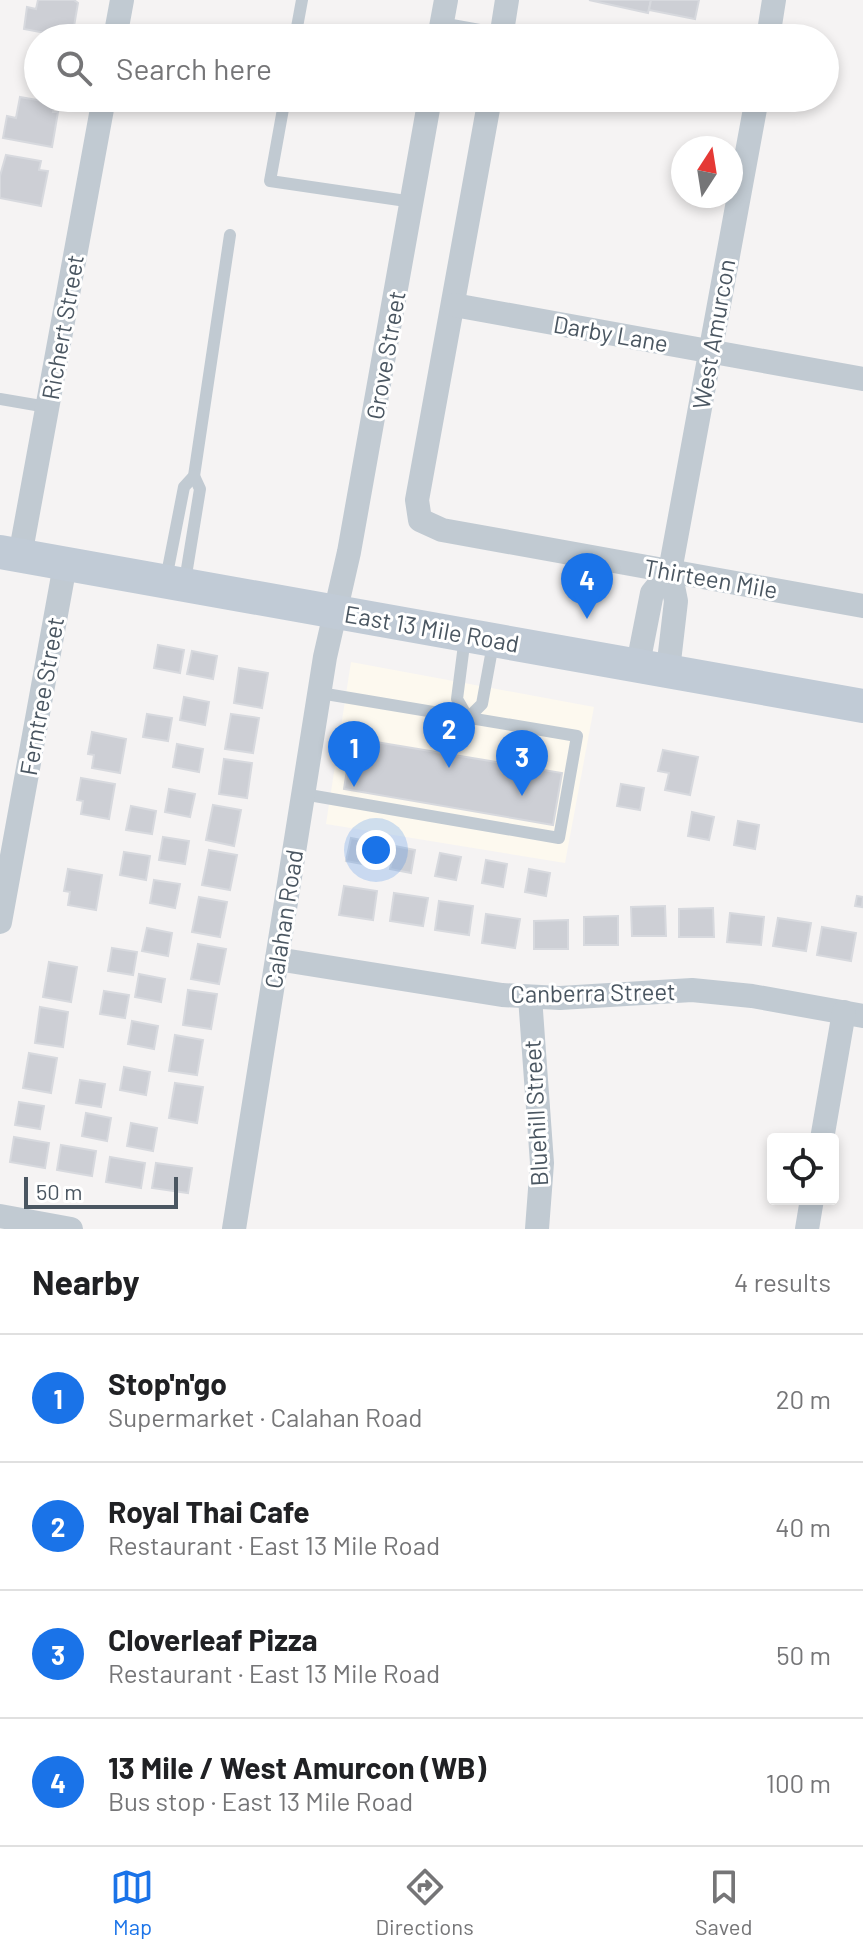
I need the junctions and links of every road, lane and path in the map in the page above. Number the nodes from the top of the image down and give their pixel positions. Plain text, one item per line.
1 (122, 0) edge
2 (302, 0) edge
3 (446, 0) edge
4 (507, 0) edge
5 (774, 0) edge
6 (118, 24) edge
7 (298, 24) edge
8 (442, 24) edge
9 (503, 24) edge
10 (770, 24) edge
11 (101, 112) edge
12 (282, 112) edge
13 (428, 112) edge
14 (488, 112) edge
15 (754, 112) edge
16 (413, 202) junction
17 (230, 235) dead end
18 (454, 305) junction
19 (710, 351) junction
20 (863, 379) edge
21 (0, 399) edge
22 (47, 407) junction
23 (194, 476) junction
24 (10, 554) edge
25 (65, 565) junction
26 (670, 571) junction
27 (175, 583) junction
28 (863, 606) edge
29 (335, 610) junction
30 (480, 636) junction
31 (653, 667) junction
32 (320, 693) junction
33 (863, 706) edge
34 (468, 718) junction
35 (303, 794) junction
36 (0, 922) edge
37 (277, 959) junction
38 (530, 997) junction
39 (853, 1014) edge
40 (823, 1133) edge
41 (811, 1205) edge
42 (0, 1216) edge
43 (71, 1229) edge
44 (234, 1229) edge
45 (537, 1229) edge
46 (807, 1229) edge

1 - 6 street
2 - 7 lane
3 - 8 street
4 - 9 street
5 - 10 street
11 - 22 street, Richert Street
12 - 16 lane
13 - 16 street, Grove Street
14 - 18 street
15 - 19 street, West Amurcon
16 - 29 street, Grove Street
17 - 23 lane
18 - 19 street, Darby Lane
18 - 26 street, Thirteen Mile
19 - 20 street, Darby Lane
19 - 26 street, West Amurcon
21 - 22 lane
22 - 24 street, Richert Street
23 - 27 lane
23 - 27 lane
24 - 25 main road, East 13 Mile Road
25 - 27 main road, East 13 Mile Road
25 - 36 street, Ferntree Street
26 - 28 street, Thirteen Mile
26 - 31 street, West Amurcon
27 - 29 main road, East 13 Mile Road
29 - 30 main road, East 13 Mile Road
29 - 32 street, Calahan Road
30 - 31 main road, East 13 Mile Road
30 - 34 lane
30 - 34 lane
31 - 33 main road, East 13 Mile Road
32 - 34 lane
32 - 35 street, Calahan Road
34 - 35 lane
35 - 37 street, Calahan Road
37 - 38 street, Canberra Street
37 - 44 street, Calahan Road
38 - 39 street, Canberra Street
38 - 45 street, Bluehill Street
39 - 40 street
41 - 46 street
42 - 43 street

